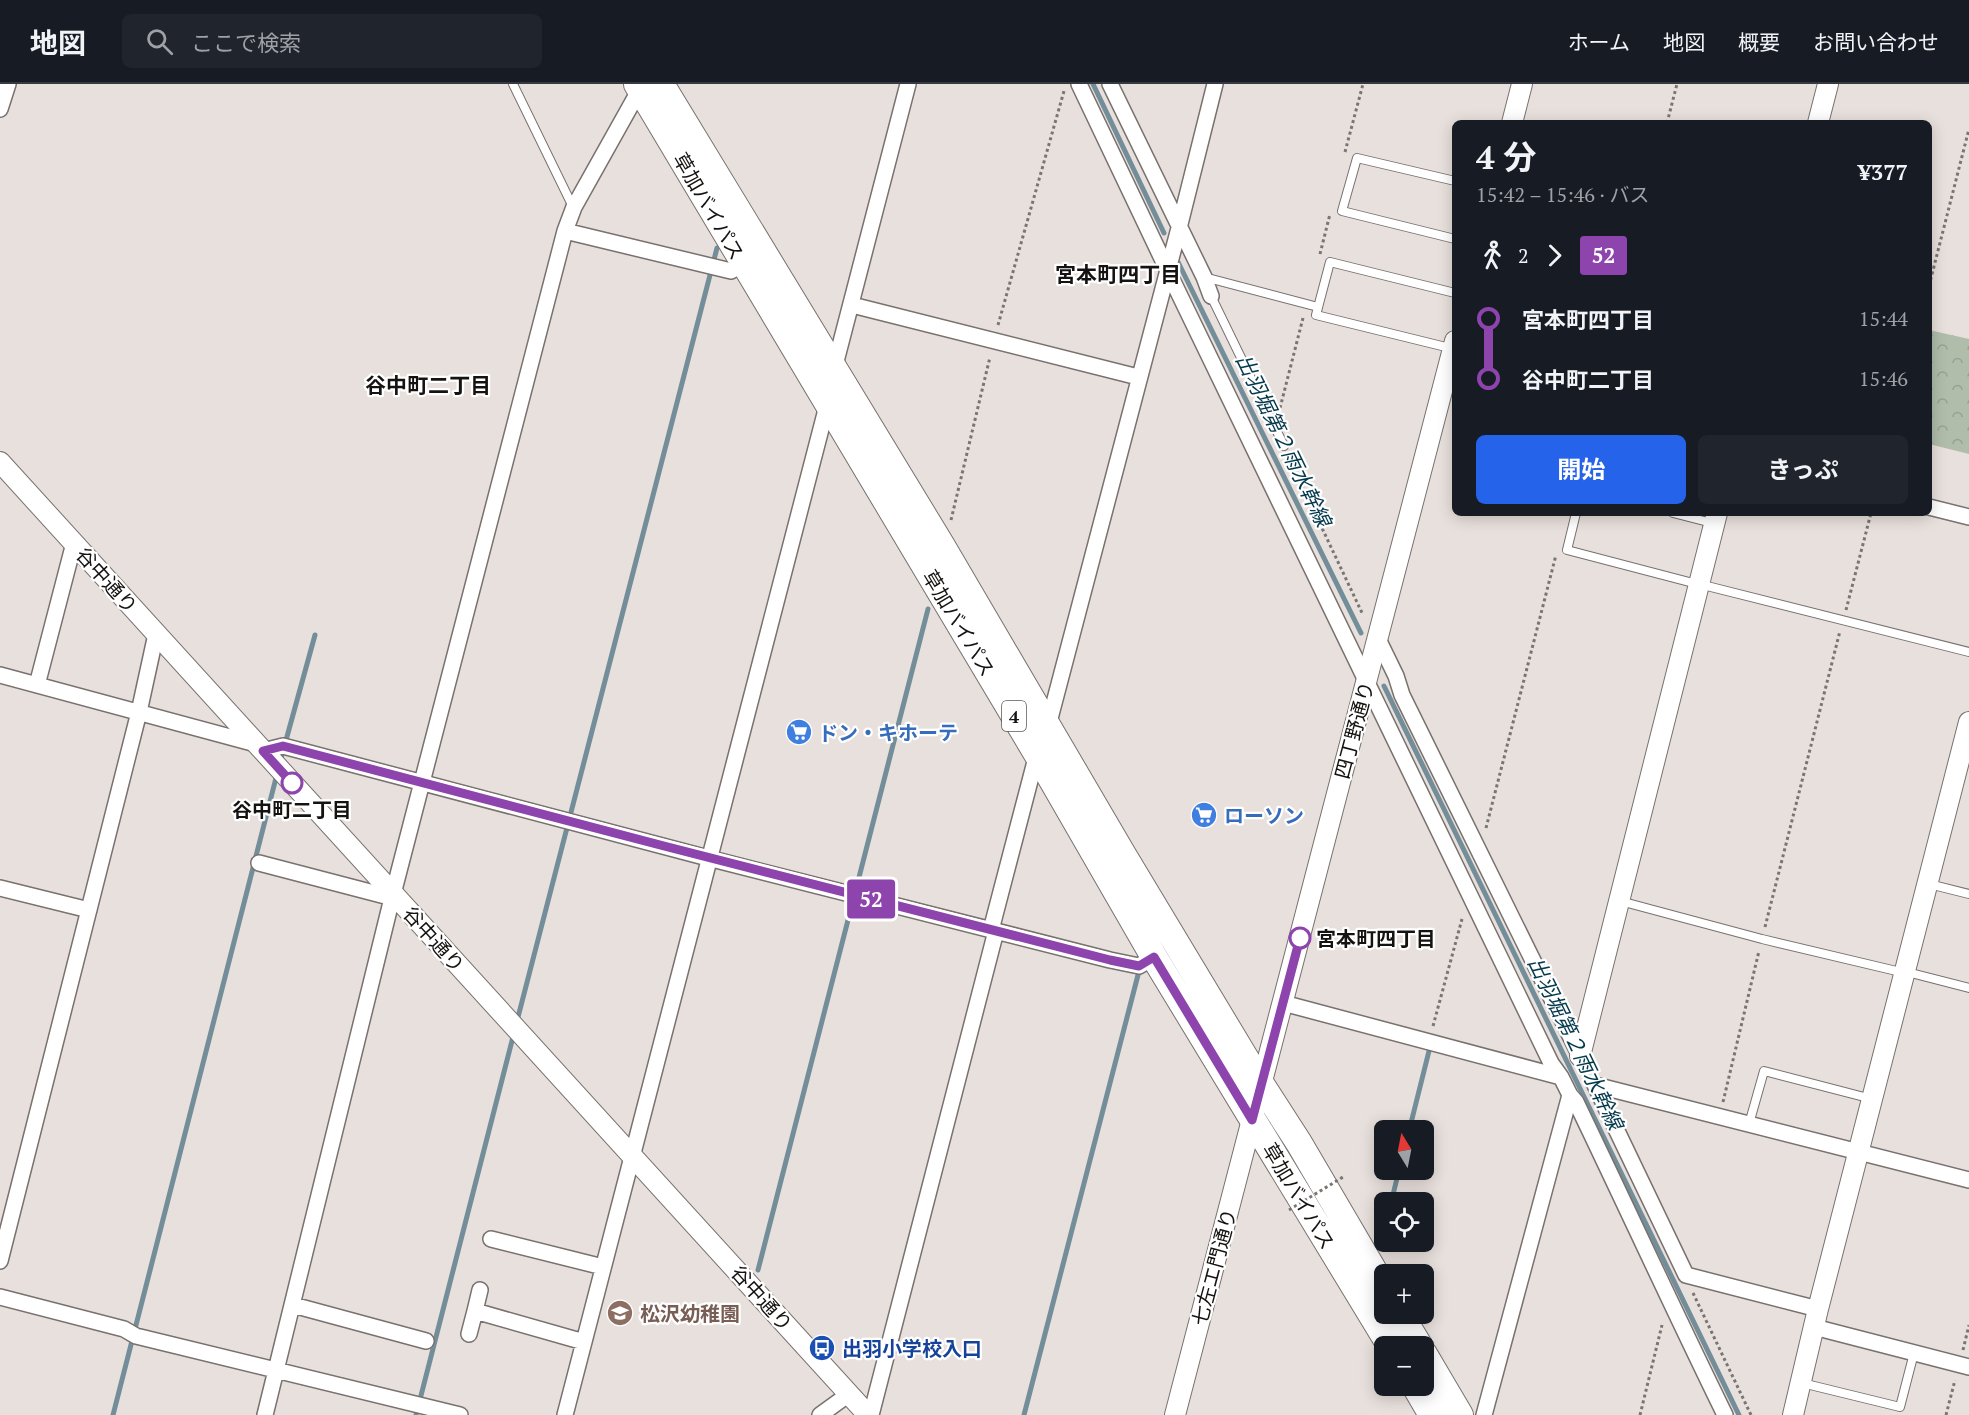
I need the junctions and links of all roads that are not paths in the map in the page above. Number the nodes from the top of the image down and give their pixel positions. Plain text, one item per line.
1 (8, 84) edge
2 (513, 84) edge
3 (908, 84) edge
4 (1079, 84) edge
5 (1110, 84) edge
6 (1215, 84) edge
7 (1521, 84) edge
8 (1828, 84) edge
9 (646, 86) edge
10 (0, 109) edge
11 (1513, 120) edge
12 (1819, 120) edge
13 (1452, 180) edge
14 (574, 207) junction
15 (1179, 228) junction
16 (565, 231) junction
17 (1452, 238) edge
18 (743, 264) junction
19 (1167, 269) junction
20 (1204, 277) junction
21 (1452, 292) edge
22 (1211, 296) joint
23 (852, 305) junction
24 (1318, 307) junction
25 (1452, 347) edge
26 (1452, 363) edge
27 (834, 367) junction
28 (1138, 377) junction
29 (1450, 379) edge
30 (828, 402) junction
31 (1284, 446) road end
32 (0, 462) edge
33 (1932, 508) edge
34 (1575, 516) edge
35 (1698, 516) edge
36 (1969, 517) edge
37 (1715, 518) edge
38 (74, 543) junction
39 (1698, 584) junction
40 (156, 633) junction
41 (1377, 641) junction
42 (1969, 652) edge
43 (0, 675) edge
44 (1367, 680) junction
45 (37, 685) junction
46 (139, 712) junction
47 (1969, 722) edge
48 (1048, 726) junction
49 (260, 748) junction
50 (1037, 754) junction
51 (422, 784) junction
52 (708, 858) junction
53 (259, 863) dead end
54 (1928, 884) junction
55 (0, 888) edge
56 (1969, 894) edge
57 (393, 896) junction
58 (1619, 901) junction
59 (89, 910) junction
60 (994, 931) junction
61 (1154, 957) junction
62 (1905, 973) junction
63 (1969, 988) edge
64 (1283, 1003) junction
65 (1580, 1056) joint
66 (1561, 1077) junction
67 (1261, 1084) junction
68 (1570, 1095) junction
69 (1872, 1099) junction
70 (1252, 1120) junction
71 (1749, 1124) junction
72 (1858, 1152) junction
73 (632, 1155) junction
74 (1967, 1177) edge
75 (491, 1239) dead end
76 (0, 1261) edge
77 (603, 1267) junction
78 (1374, 1271) edge
79 (480, 1290) dead end
80 (0, 1296) edge
81 (293, 1305) junction
82 (475, 1311) junction
83 (1816, 1318) junction
84 (469, 1334) dead end
85 (1384, 1336) edge
86 (426, 1341) dead end
87 (584, 1342) junction
88 (1914, 1353) junction
89 (1969, 1367) edge
90 (277, 1369) junction
91 (1434, 1371) edge
92 (1801, 1383) junction
93 (849, 1394) junction
94 (1421, 1396) edge
95 (265, 1415) edge
96 (460, 1415) edge
97 (565, 1415) edge
98 (820, 1415) edge
99 (870, 1415) edge
100 (1175, 1415) edge
101 (1432, 1415) edge
102 (1460, 1415) edge
103 (1484, 1415) edge
104 (1725, 1415) edge
105 (1793, 1415) edge

1 - 10 street
2 - 14 lane
3 - 23 street
4 - 19 street
5 - 15 street
6 - 15 street
7 - 11 street
8 - 12 street
9 - 14 street
9 - 18 highway, 草加バイパス / 4
9 - 27 highway, 草加バイパス / 4
13 - 17 lane
14 - 16 street
15 - 19 street
15 - 20 street
16 - 18 street
16 - 51 street
18 - 30 highway, 草加バイパス / 4
19 - 28 street
19 - 44 street
20 - 22 street
20 - 24 lane
21 - 24 lane
22 - 31 lane
23 - 27 street
23 - 28 street
24 - 25 lane
26 - 29 street, 四丁野通り
27 - 30 street
27 - 48 highway, 草加バイパス / 4
28 - 48 street
29 - 41 street, 四丁野通り
30 - 50 highway, 草加バイパス / 4
30 - 52 street
32 - 38 street, 谷中通り
33 - 36 street
34 - 39 lane
35 - 37 lane
37 - 39 street
38 - 40 street, 谷中通り
38 - 45 street
39 - 42 lane
39 - 58 street
40 - 46 street
40 - 49 street, 谷中通り
41 - 44 street, 四丁野通り
41 - 65 street
43 - 45 street
44 - 64 street, 四丁野通り
44 - 66 street
45 - 46 street
46 - 49 street
46 - 59 street
47 - 54 street
48 - 67 highway, 草加バイパス / 4
49 - 51 street
49 - 57 street, 谷中通り
50 - 60 street
50 - 61 highway, 草加バイパス / 4
51 - 52 street
51 - 57 street
52 - 60 street
52 - 73 street
53 - 57 street
54 - 56 lane
54 - 62 street
55 - 59 street
57 - 73 street, 谷中通り
57 - 81 street
58 - 62 lane
58 - 65 street
59 - 76 street
60 - 61 street
60 - 99 street
61 - 70 highway, 草加バイパス / 4
62 - 63 lane
62 - 69 street
64 - 66 street
64 - 67 street, 四丁野通り
66 - 68 street
67 - 70 street, 四丁野通り
67 - 78 highway, 草加バイパス / 4
68 - 103 street
68 - 104 street
69 - 71 lane
69 - 72 street
70 - 85 highway, 草加バイパス / 4
70 - 100 street, 七左エ門通り
71 - 72 street
71 - 83 street
72 - 74 street
72 - 83 street
73 - 77 street
73 - 93 street, 谷中通り
75 - 77 street
77 - 87 street
79 - 82 street
80 - 90 street
81 - 86 street
81 - 90 street
82 - 84 street
82 - 87 street
83 - 88 street
83 - 92 street
87 - 97 street
88 - 89 street
88 - 92 lane
90 - 95 street
90 - 96 street
91 - 102 highway
92 - 105 street
93 - 98 street
93 - 99 street, 谷中通り
94 - 101 highway

